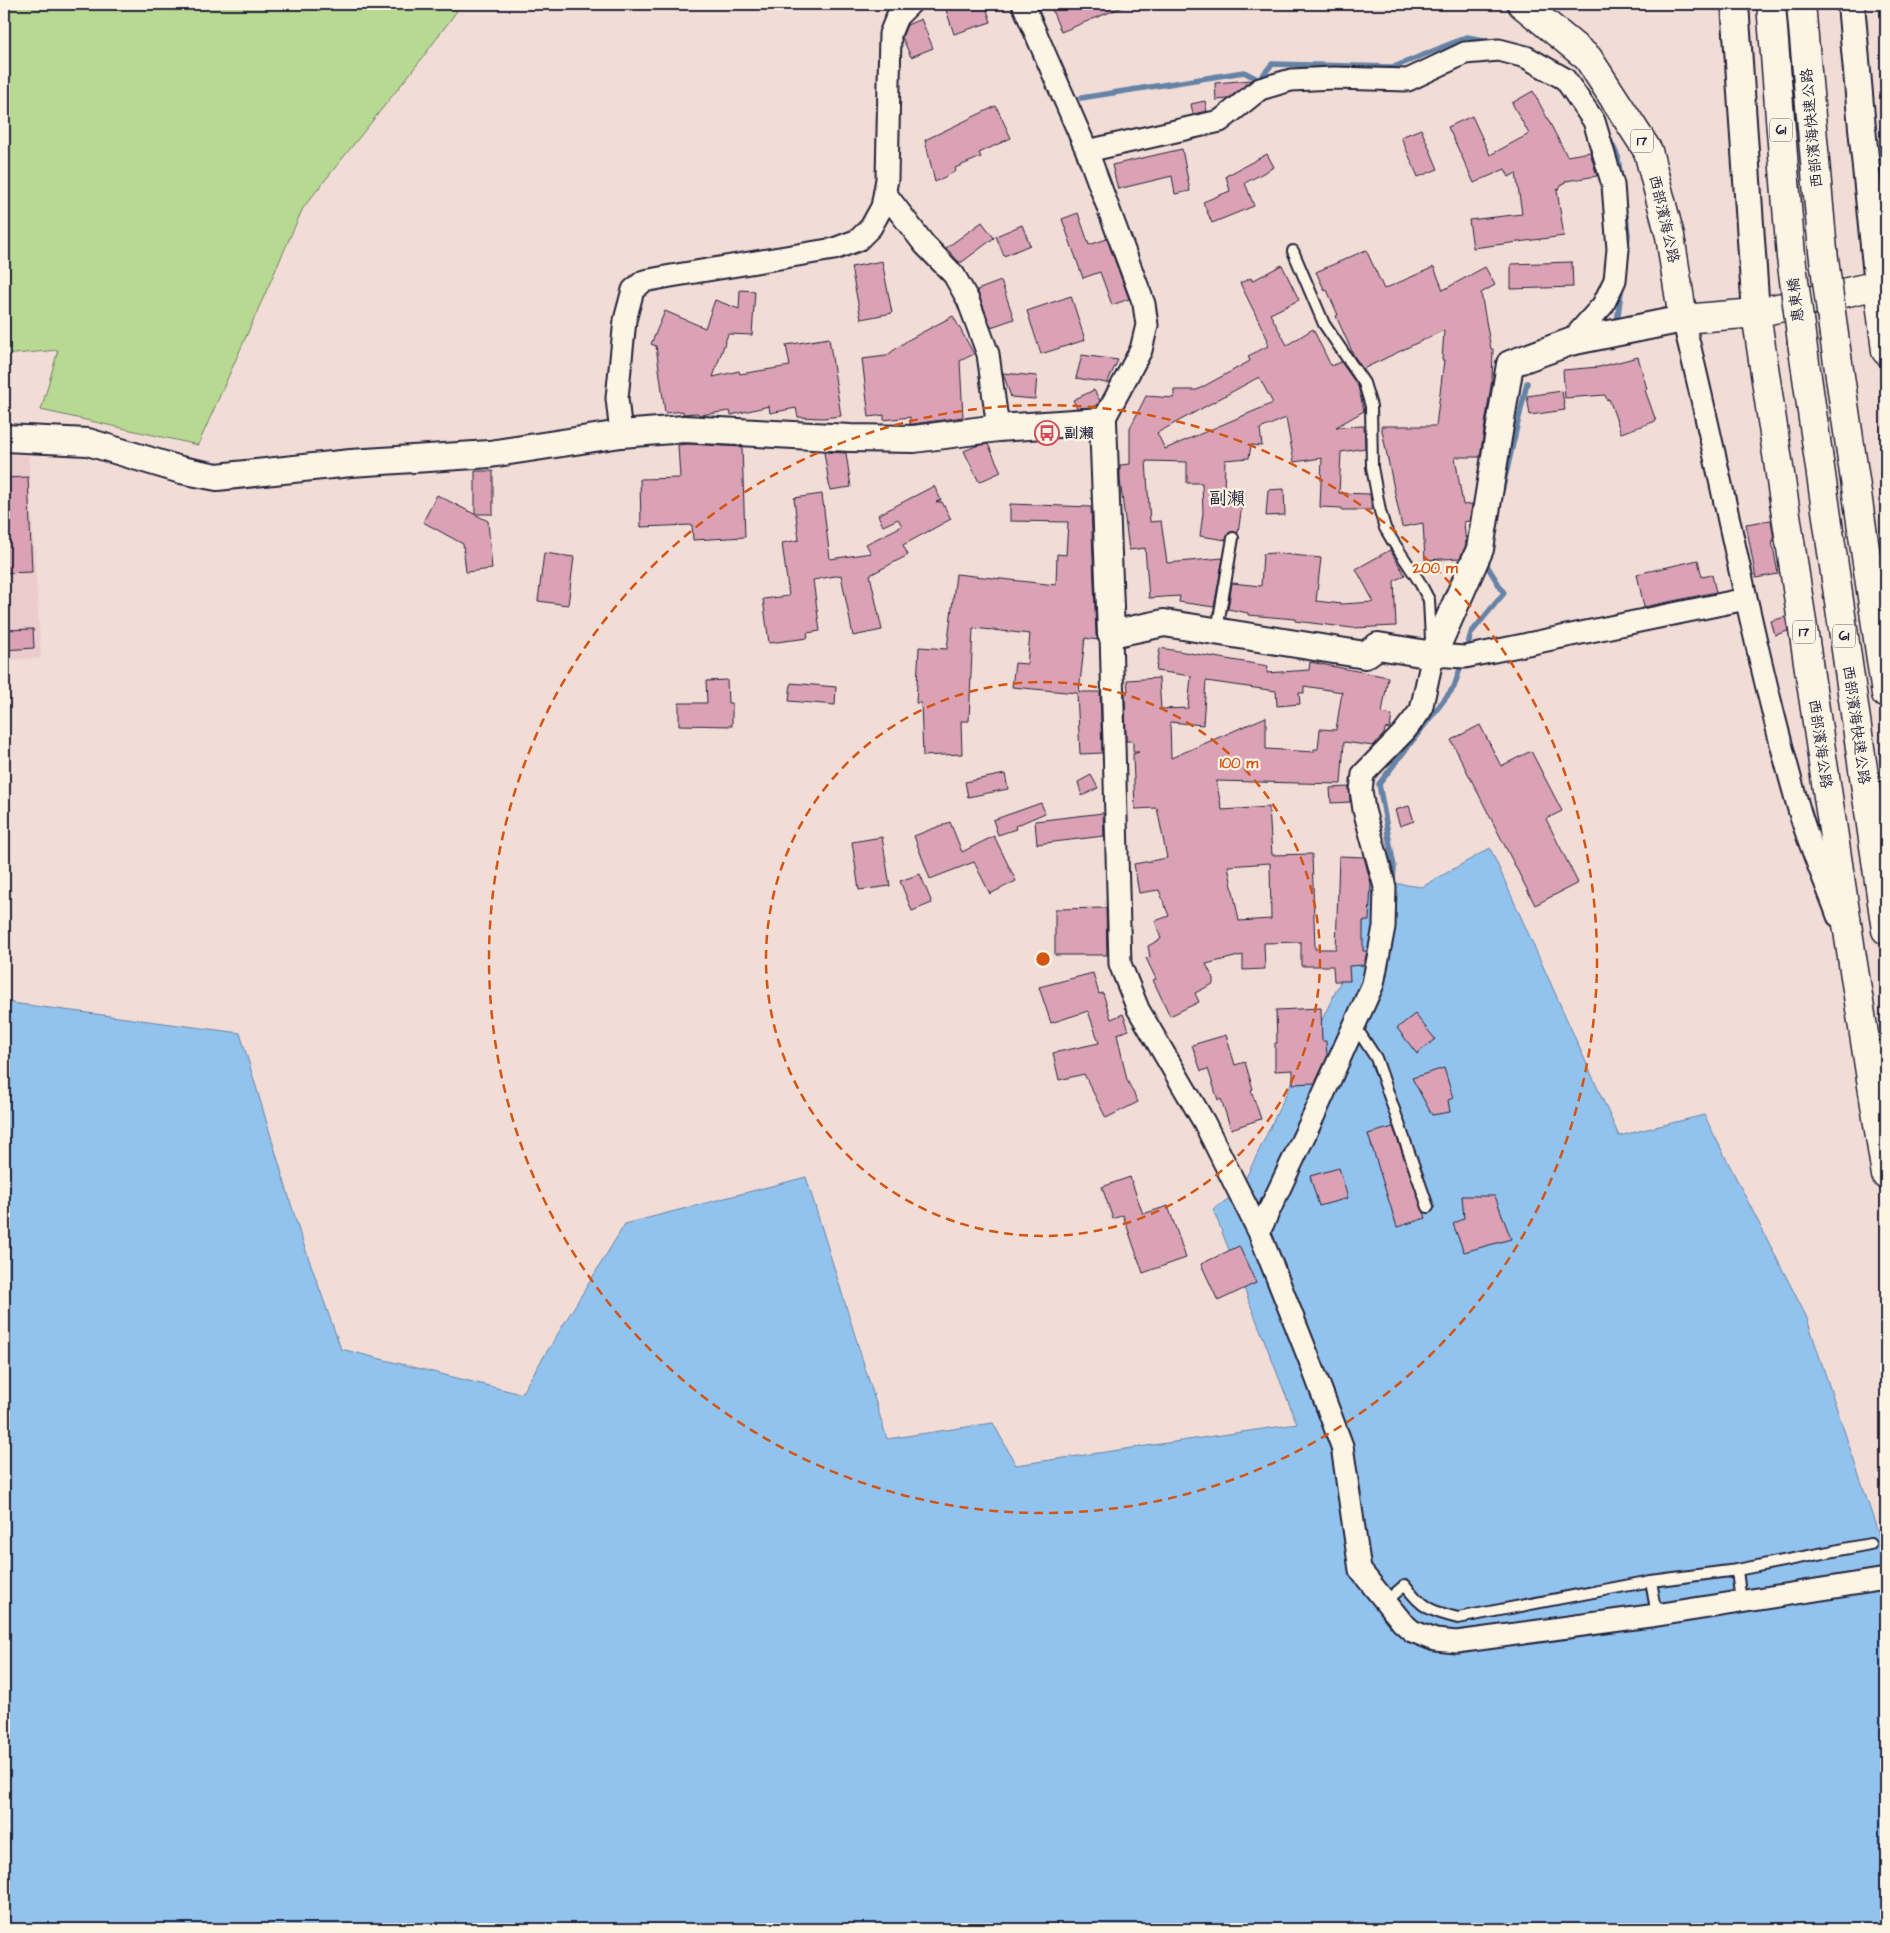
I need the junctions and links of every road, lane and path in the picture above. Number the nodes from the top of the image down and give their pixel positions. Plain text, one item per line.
1 (910, 4) edge
2 (1024, 4) edge
3 (1522, 4) edge
4 (1735, 4) edge
5 (1771, 4) edge
6 (1801, 4) edge
7 (1851, 4) edge
8 (1087, 151) junction
9 (885, 193) junction
10 (1293, 251) dead end
11 (1791, 257) joint
12 (1883, 290) edge
13 (1756, 313) junction
14 (1683, 319) junction
15 (1570, 342) junction
16 (1802, 342) joint
17 (1886, 351) edge
18 (1103, 421) junction
19 (998, 428) junction
20 (621, 434) junction
21 (4, 438) edge
22 (1233, 538) dead end
23 (1746, 599) junction
24 (1217, 631) junction
25 (1111, 634) junction
26 (1432, 656) junction
27 (1886, 694) edge
28 (1886, 930) edge
29 (1851, 951) junction
30 (1355, 1026) junction
31 (1886, 1175) edge
32 (1428, 1207) dead end
33 (1259, 1232) junction
34 (1870, 1544) dead end
35 (1737, 1571) junction
36 (1886, 1578) edge
37 (1651, 1583) junction
38 (1380, 1593) junction
39 (1740, 1595) junction
40 (1656, 1608) junction

1 - 9 street
2 - 8 street
3 - 14 main road, 西部濱海公路 / 17
4 - 13 street
5 - 11 main road, 西部濱海快速公路 / 61
6 - 27 main road, 西部濱海快速公路 / 61, bridge
7 - 12 street
8 - 15 street
8 - 18 street
9 - 19 street
9 - 20 street
10 - 26 lane
11 - 16 main road, 惠東橋 / 61, bridge
12 - 13 main road
12 - 17 main road
13 - 14 main road
13 - 29 main road, 西部濱海公路 / 17
14 - 15 street
14 - 23 street
15 - 26 street
16 - 28 main road, 西部濱海快速公路 / 61
18 - 19 street
18 - 25 street
19 - 20 street
20 - 21 street
22 - 24 lane
23 - 26 street
23 - 29 street
24 - 25 street
24 - 26 street
25 - 33 street
26 - 30 street
29 - 31 main road, 西部濱海公路 / 17
30 - 32 lane
30 - 33 street
33 - 38 street
34 - 35 lane
35 - 37 lane
35 - 39 lane
36 - 39 street
37 - 38 lane
37 - 40 lane
38 - 40 street
39 - 40 street

